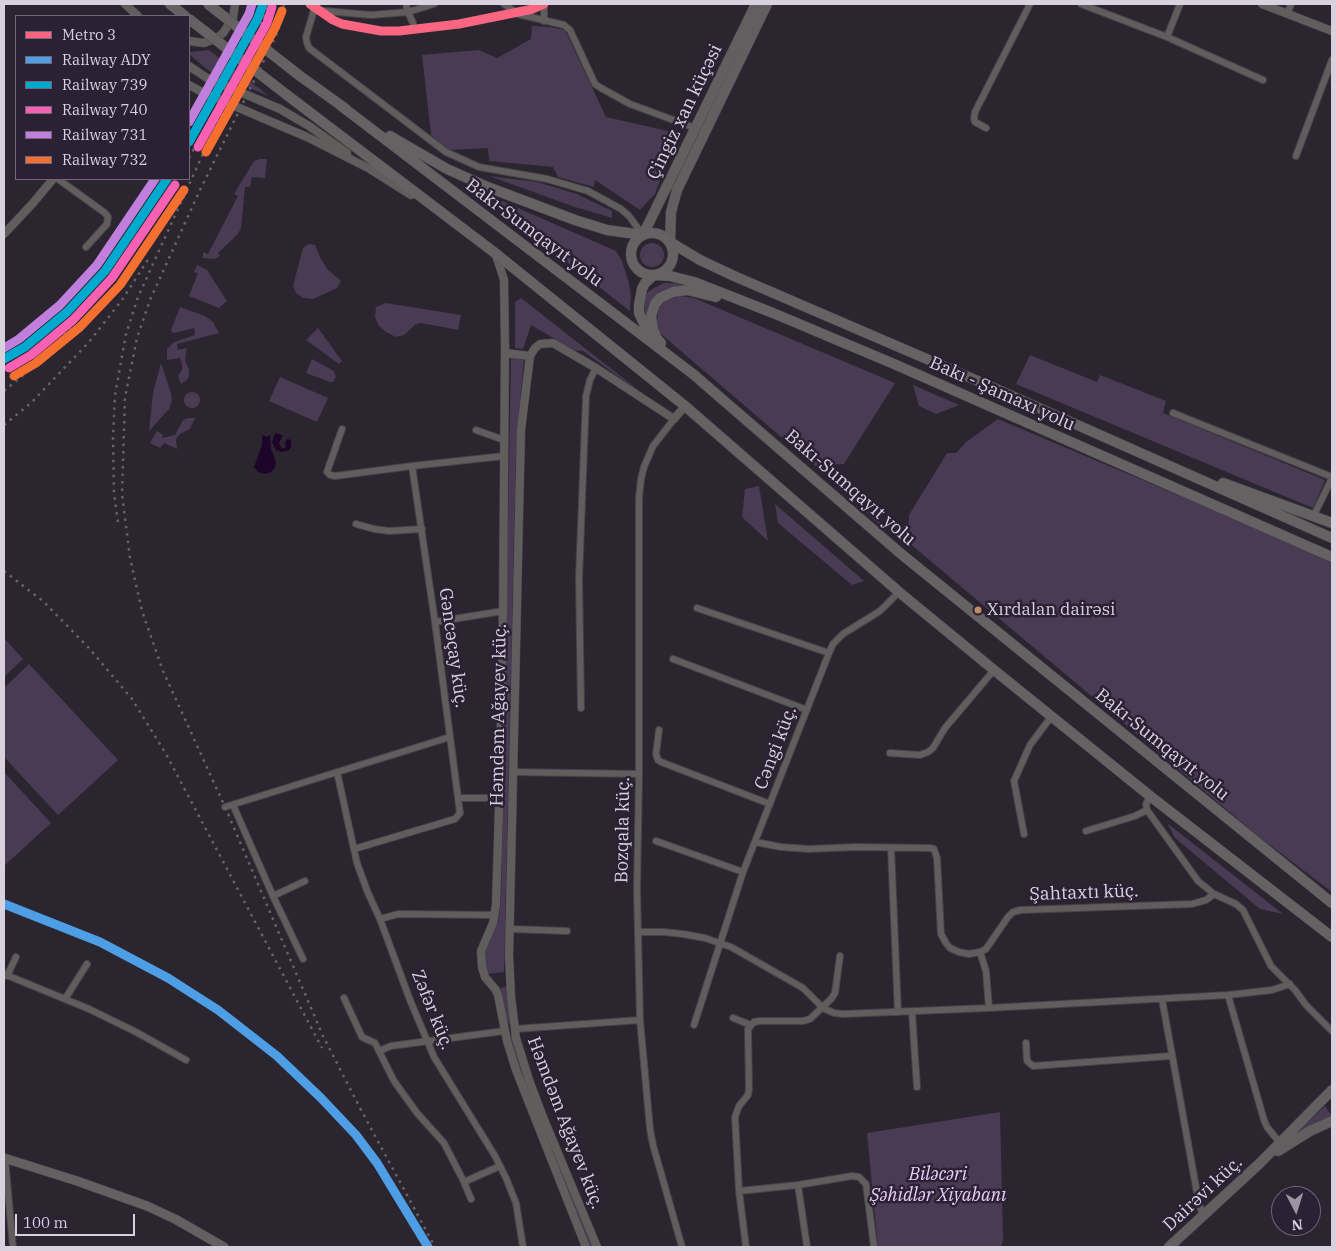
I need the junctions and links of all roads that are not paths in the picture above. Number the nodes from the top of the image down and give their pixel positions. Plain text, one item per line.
1 (125, 4) edge
2 (208, 4) edge
3 (234, 4) edge
4 (406, 4) edge
5 (434, 4) edge
6 (504, 4) edge
7 (544, 4) edge
8 (756, 4) edge
9 (767, 4) edge
10 (1030, 4) edge
11 (1081, 4) edge
12 (1180, 4) edge
13 (1262, 4) edge
14 (1291, 4) edge
15 (314, 7) edge
16 (408, 12) junction
17 (1287, 14) junction
18 (137, 15) edge
19 (190, 20) edge
20 (544, 20) junction
21 (413, 23) dead end
22 (1332, 31) edge
23 (1167, 37) junction
24 (190, 42) edge
25 (1332, 60) edge
26 (190, 67) edge
27 (1263, 80) dead end
28 (191, 86) edge
29 (340, 106) junction
30 (696, 128) junction
31 (986, 128) dead end
32 (1296, 156) dead end
33 (370, 169) junction
34 (52, 180) edge
35 (59, 180) edge
36 (446, 216) junction
37 (4, 234) edge
38 (643, 234) junction
39 (670, 242) junction
40 (86, 247) dead end
41 (495, 253) junction
42 (654, 276) junction
43 (773, 313) junction
44 (658, 340) junction
45 (505, 353) junction
46 (530, 356) junction
47 (596, 368) junction
48 (693, 374) junction
49 (685, 406) junction
50 (1173, 413) dead end
51 (674, 419) junction
52 (342, 429) dead end
53 (476, 430) dead end
54 (504, 440) junction
55 (1143, 454) junction
56 (504, 456) junction
57 (412, 466) junction
58 (1332, 478) edge
59 (1314, 515) junction
60 (1332, 523) edge
61 (356, 524) dead end
62 (422, 529) junction
63 (1332, 539) edge
64 (1332, 557) edge
65 (899, 592) junction
66 (697, 608) dead end
67 (503, 611) junction
68 (435, 622) junction
69 (829, 653) junction
70 (673, 659) dead end
71 (994, 670) junction
72 (581, 708) dead end
73 (806, 710) junction
74 (1051, 716) junction
75 (659, 730) dead end
76 (450, 737) junction
77 (890, 754) dead end
78 (337, 772) junction
79 (513, 772) junction
80 (639, 774) junction
81 (1150, 796) junction
82 (459, 798) junction
83 (499, 798) junction
84 (770, 804) junction
85 (233, 805) junction
86 (225, 807) dead end
87 (1147, 810) junction
88 (1086, 831) dead end
89 (1024, 834) dead end
90 (656, 841) dead end
91 (754, 842) junction
92 (891, 848) junction
93 (354, 849) junction
94 (743, 872) junction
95 (305, 881) dead end
96 (1214, 894) junction
97 (273, 896) junction
98 (1332, 903) edge
99 (495, 915) junction
100 (380, 919) junction
101 (510, 929) junction
102 (567, 931) dead end
103 (638, 932) junction
104 (1332, 937) edge
105 (720, 943) junction
106 (980, 952) junction
107 (840, 956) dead end
108 (16, 957) dead end
109 (303, 959) dead end
110 (87, 964) dead end
111 (5, 975) edge
112 (1290, 984) junction
113 (1228, 995) junction
114 (344, 998) dead end
115 (65, 999) junction
116 (1162, 999) junction
117 (822, 1008) junction
118 (989, 1008) junction
119 (898, 1012) junction
120 (912, 1012) junction
121 (733, 1018) dead end
122 (640, 1020) junction
123 (751, 1024) junction
124 (694, 1025) dead end
125 (515, 1030) junction
126 (504, 1031) junction
127 (1332, 1031) edge
128 (428, 1042) junction
129 (1026, 1043) dead end
130 (379, 1051) junction
131 (1171, 1056) junction
132 (186, 1060) dead end
133 (917, 1087) dead end
134 (1332, 1090) edge
135 (1332, 1121) edge
136 (1280, 1143) junction
137 (4, 1158) edge
138 (1259, 1164) junction
139 (500, 1166) junction
140 (464, 1182) junction
141 (798, 1185) junction
142 (739, 1191) junction
143 (471, 1199) dead end
144 (1203, 1216) junction
145 (13, 1247) edge
146 (224, 1247) edge
147 (523, 1247) edge
148 (586, 1247) edge
149 (597, 1247) edge
150 (682, 1247) edge
151 (746, 1247) edge
152 (807, 1247) edge
153 (874, 1247) edge
154 (1169, 1247) edge

1 - 18 street
2 - 29 highway, bridge
3 - 24 street
4 - 16 street
5 - 16 street
6 - 20 street
7 - 20 street
8 - 30 main road, Çingiz xan küçəsi
9 - 39 main road, Çingiz xan küçəsi
10 - 31 street
11 - 23 street
12 - 23 street
13 - 17 street
14 - 17 street
15 - 16 street
15 - 38 street
16 - 21 street
17 - 22 street
19 - 36 highway, bridge
20 - 30 street
23 - 27 street
25 - 32 street
26 - 33 street, bridge
28 - 33 street, bridge
29 - 38 highway
29 - 48 highway, Bakı-Sumqayıt yolu
30 - 38 main road, Çingiz xan küçəsi
33 - 36 street
34 - 37 street
35 - 40 street
36 - 41 highway
38 - 39 highway
38 - 42 highway
39 - 42 highway
39 - 55 highway, Bakı - Şamaxı yolu
41 - 45 street
41 - 49 highway
42 - 43 highway, Bakı - Şamaxı yolu
42 - 44 highway
43 - 44 highway
43 - 64 highway, Bakı - Şamaxı yolu
44 - 48 highway
45 - 46 street
45 - 54 street
46 - 47 street
46 - 79 street, Həmdəm Ağayev küç.
47 - 51 street
47 - 72 street
48 - 98 highway, Bakı-Sumqayıt yolu
49 - 51 street
49 - 65 highway
50 - 58 street
51 - 80 street, Bozqala küç.
52 - 57 street
53 - 54 street
54 - 56 street
55 - 59 highway, Bakı - Şamaxı yolu
55 - 63 highway, Bakı - Şamaxı yolu
56 - 57 street
56 - 67 street
57 - 62 street, Gəncəçay küç.
58 - 59 street
59 - 60 highway, Bakı - Şamaxı yolu
61 - 62 street
62 - 68 street, Gəncəçay küç.
65 - 69 street, Cəngi küç.
65 - 71 highway
66 - 69 street
67 - 68 street
67 - 83 street
68 - 76 street, Gəncəçay küç.
69 - 73 street, Cəngi küç.
70 - 73 street
71 - 74 highway
71 - 77 street
73 - 84 street, Cəngi küç.
74 - 81 highway
74 - 89 street
75 - 84 street
76 - 78 street
76 - 82 street, Gəncəçay küç.
78 - 85 street
78 - 93 street, Zəfər küç.
79 - 80 street
79 - 101 street, Həmdəm Ağayev küç.
80 - 103 street, Bozqala küç.
81 - 87 street
81 - 104 highway
82 - 83 street
82 - 93 street, Gəncəçay küç.
83 - 99 street
84 - 91 street, Cəngi küç.
85 - 86 street
85 - 97 street
87 - 88 street
87 - 96 street
90 - 94 street
91 - 92 street
91 - 94 street, Cəngi küç.
92 - 106 street
92 - 119 street
93 - 100 street, Zəfər küç.
94 - 105 street, Cəngi küç.
95 - 97 street
96 - 106 street, Şahtaxtı küç.
96 - 112 street
97 - 109 street
99 - 100 street
99 - 126 street
100 - 128 street, Zəfər küç.
101 - 102 street
101 - 125 street, Həmdəm Ağayev küç.
103 - 105 street
103 - 122 street, Bozqala küç.
105 - 117 street
105 - 124 street, Cəngi küç.
106 - 118 street
107 - 117 street
108 - 111 street
110 - 115 street
111 - 115 street
112 - 113 street
112 - 127 street
113 - 116 street
113 - 136 street
114 - 130 street
115 - 132 street
116 - 118 street
116 - 131 street
117 - 119 street
117 - 123 street
118 - 120 street
119 - 120 street
120 - 133 street
121 - 123 street
122 - 125 street
122 - 150 street, Bozqala küç.
123 - 142 street
125 - 126 street
125 - 149 street, Həmdəm Ağayev küç.
126 - 128 street
126 - 148 street
128 - 130 street
128 - 139 street, Zəfər küç.
129 - 131 street
130 - 140 street
131 - 144 street
134 - 136 main road, Dairəvi küç.
135 - 138 main road, Dairəvi küç.
136 - 138 main road, Dairəvi küç.
137 - 145 street
137 - 146 main road
138 - 144 main road, Dairəvi küç.
139 - 140 street
139 - 147 street, Zəfər küç.
140 - 143 street
141 - 142 street
141 - 152 street
141 - 153 street
142 - 151 street
144 - 154 main road, Dairəvi küç.

